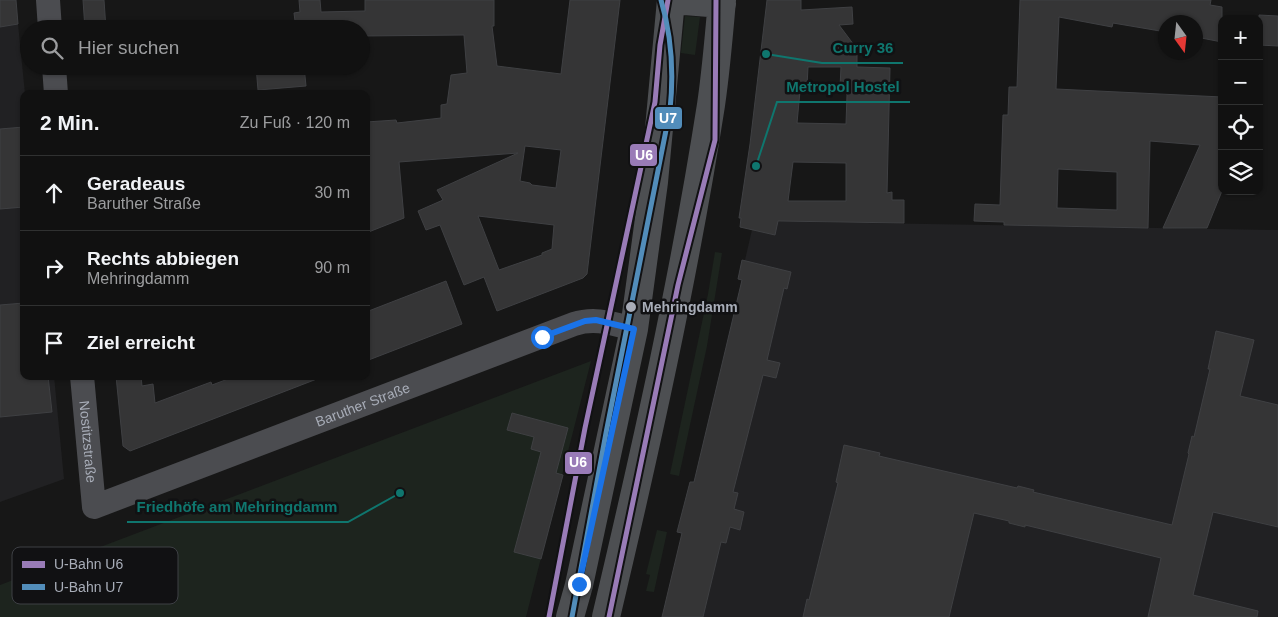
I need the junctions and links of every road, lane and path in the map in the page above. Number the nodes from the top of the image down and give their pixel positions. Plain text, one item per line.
1 (48, 0) edge
2 (671, 0) edge
3 (722, 2) edge
4 (49, 20) edge
5 (55, 75) edge
6 (56, 90) edge
7 (634, 329) junction
8 (82, 380) edge
9 (94, 507) joint
10 (570, 617) edge
11 (606, 617) edge

1 - 4 street
2 - 3 main road
2 - 7 main road
3 - 11 main road
5 - 6 street
7 - 9 street, Baruther Straße
7 - 10 main road
8 - 9 street, Nostitzstraße

